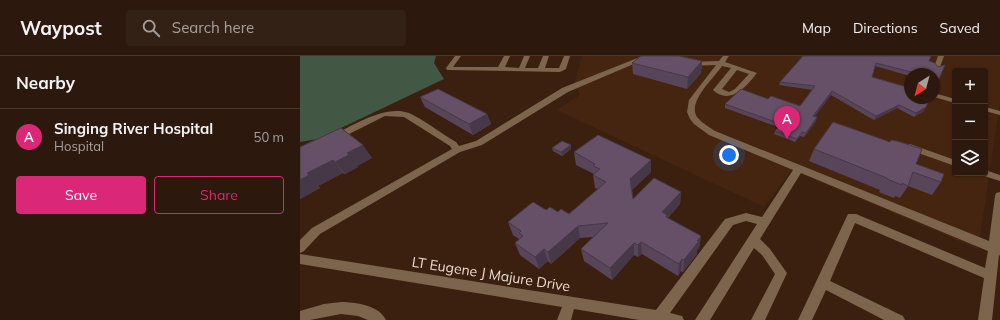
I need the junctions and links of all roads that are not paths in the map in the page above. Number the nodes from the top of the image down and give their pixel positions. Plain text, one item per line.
1 (458, 56) edge
2 (507, 56) edge
3 (527, 56) edge
4 (546, 56) edge
5 (567, 56) edge
6 (941, 56) edge
7 (643, 57) edge
8 (657, 59) edge
9 (724, 59) edge
10 (678, 63) edge
11 (736, 67) junction
12 (937, 67) edge
13 (500, 70) junction
14 (521, 70) junction
15 (541, 70) junction
16 (940, 97) edge
17 (952, 100) edge
18 (988, 110) edge
19 (1000, 114) edge
20 (328, 141) edge
21 (903, 145) edge
22 (456, 150) junction
23 (952, 162) edge
24 (799, 168) junction
25 (988, 174) edge
26 (1000, 178) edge
27 (1000, 196) edge
28 (765, 222) junction
29 (753, 240) junction
30 (300, 248) edge
31 (997, 250) edge
32 (300, 259) edge
33 (993, 279) edge
34 (823, 283) junction
35 (570, 302) junction
36 (300, 317) edge
37 (659, 317) junction
38 (379, 320) edge
39 (564, 320) edge
40 (677, 320) edge
41 (702, 320) edge
42 (758, 320) edge
43 (805, 320) edge
44 (898, 320) edge
45 (985, 320) edge

1 - 13 street
2 - 13 street
3 - 14 street
4 - 15 street
5 - 15 street
6 - 12 street
7 - 8 street
7 - 22 street
9 - 10 street
9 - 11 street
9 - 24 street
11 - 11 street
13 - 14 street
14 - 15 street
16 - 17 street
18 - 19 street
20 - 22 street
21 - 23 street
22 - 30 street
24 - 28 street
24 - 31 street
25 - 26 street
27 - 31 street
28 - 29 street
28 - 37 street
29 - 41 street
29 - 42 street
31 - 33 street
32 - 35 street, LT Eugene J Majure Drive
33 - 34 street
33 - 45 street
34 - 43 street
34 - 44 street
35 - 37 street, LT Eugene J Majure Drive
35 - 39 street
36 - 38 street
37 - 40 street, LT Eugene J Majure Drive

